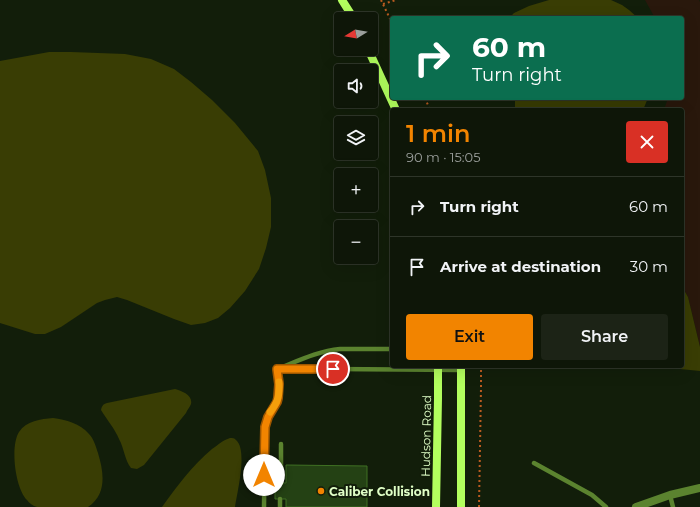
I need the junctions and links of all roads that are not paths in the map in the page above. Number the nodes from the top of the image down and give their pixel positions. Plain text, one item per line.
1 (342, 0) edge
2 (350, 12) edge
3 (371, 56) edge
4 (390, 97) edge
5 (390, 349) edge
6 (438, 368) edge
7 (461, 368) edge
8 (277, 369) junction
9 (280, 444) dead end
10 (534, 463) dead end
11 (281, 483) dead end
12 (700, 488) edge
13 (670, 494) junction
14 (280, 499) dead end
15 (264, 507) edge
16 (280, 507) edge
17 (436, 507) edge
18 (461, 507) edge
19 (606, 507) edge
20 (636, 507) edge
21 (673, 507) edge

1 - 2 street
3 - 4 street
5 - 8 lane
6 - 7 lane
6 - 8 lane
6 - 17 street, Hudson Road
7 - 18 street
8 - 15 lane
9 - 11 lane
10 - 19 lane
12 - 13 street
13 - 20 street
13 - 21 lane
14 - 16 lane

